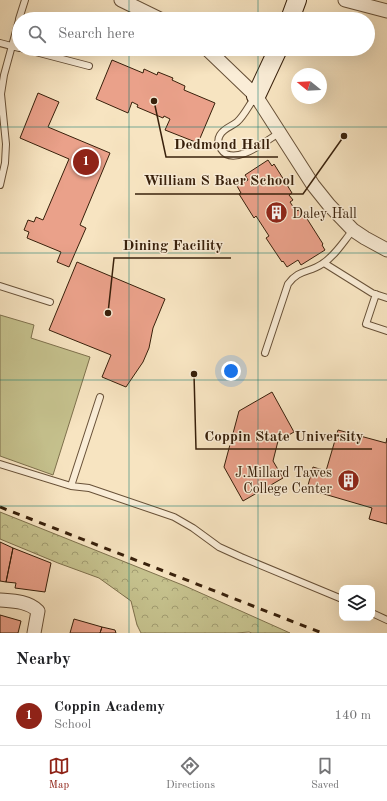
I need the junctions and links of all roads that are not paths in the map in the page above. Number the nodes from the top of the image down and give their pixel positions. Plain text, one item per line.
1 (25, 0) edge
2 (121, 0) edge
3 (297, 0) edge
4 (351, 1) edge
5 (387, 11) edge
6 (21, 12) edge
7 (146, 12) edge
8 (293, 12) edge
9 (0, 42) edge
10 (12, 43) edge
11 (11, 46) junction
12 (56, 56) edge
13 (214, 56) edge
14 (275, 56) edge
15 (89, 66) dead end
16 (256, 96) junction
17 (279, 133) junction
18 (0, 185) edge
19 (353, 230) junction
20 (387, 250) edge
21 (324, 263) junction
22 (0, 286) edge
23 (376, 294) junction
24 (387, 298) edge
25 (50, 302) dead end
26 (387, 331) edge
27 (265, 353) dead end
28 (100, 397) dead end
29 (0, 464) edge
30 (72, 486) junction
31 (339, 599) edge
32 (0, 600) edge
33 (375, 614) edge
34 (387, 620) edge
35 (34, 633) edge

1 - 6 lane
2 - 7 street
3 - 8 street
4 - 5 street
9 - 11 lane
10 - 11 lane
11 - 18 lane
12 - 15 lane
13 - 16 street
14 - 16 street
16 - 17 street
16 - 17 lane
17 - 19 street
19 - 20 street
19 - 21 lane
21 - 23 lane
21 - 27 lane
22 - 25 lane
23 - 24 lane
23 - 26 lane
28 - 30 lane
29 - 30 lane
30 - 31 lane
32 - 35 street
33 - 34 lane

